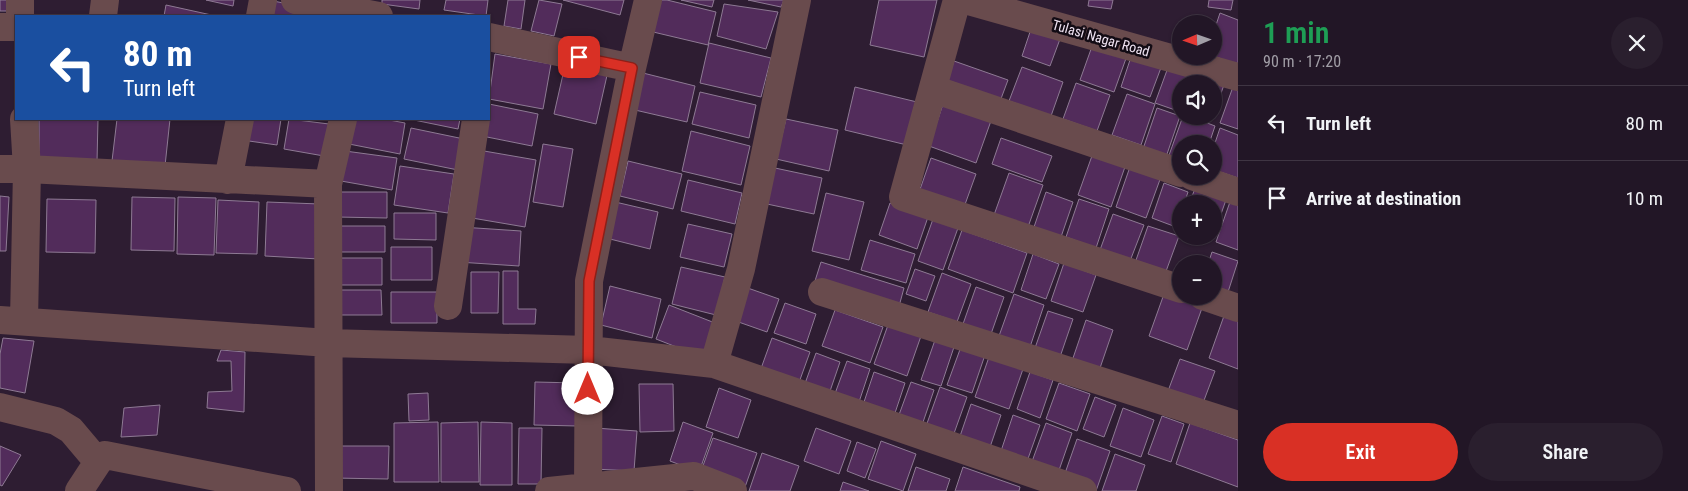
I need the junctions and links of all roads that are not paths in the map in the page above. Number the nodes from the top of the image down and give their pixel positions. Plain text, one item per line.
1 (20, 0) edge
2 (105, 0) edge
3 (263, 0) edge
4 (295, 0) edge
5 (648, 0) edge
6 (797, 0) edge
7 (957, 0) edge
8 (964, 0) edge
9 (370, 12) edge
10 (20, 15) edge
11 (103, 15) edge
12 (260, 15) edge
13 (0, 27) edge
14 (15, 27) edge
15 (490, 39) edge
16 (632, 68) junction
17 (1238, 76) edge
18 (933, 89) junction
19 (24, 120) edge
20 (240, 120) edge
21 (342, 120) edge
22 (476, 120) edge
23 (0, 169) edge
24 (27, 169) junction
25 (1172, 170) edge
26 (228, 180) junction
27 (328, 184) junction
28 (1218, 185) edge
29 (1238, 192) edge
30 (1172, 286) edge
31 (822, 292) dead end
32 (1222, 303) edge
33 (448, 306) dead end
34 (1238, 308) edge
35 (12, 320) edge
36 (328, 343) junction
37 (589, 350) junction
38 (714, 364) junction
39 (0, 407) edge
40 (1238, 425) edge
41 (98, 462) junction
42 (588, 488) edge
43 (79, 491) edge
44 (287, 491) edge
45 (329, 491) edge
46 (549, 491) edge
47 (734, 491) edge
48 (1083, 491) edge

1 - 10 street
2 - 11 street
3 - 12 street
4 - 9 street
5 - 16 street
6 - 38 street
7 - 18 street
8 - 17 street, Tulasi Nagar Road
13 - 14 street
15 - 16 street
16 - 37 street
18 - 25 street
18 - 30 street
19 - 24 street
20 - 26 street
21 - 27 street
22 - 33 street
23 - 24 street
24 - 26 street
24 - 35 street
26 - 27 street
27 - 36 street
28 - 29 street
31 - 40 street
32 - 34 street
35 - 36 street
36 - 37 street
36 - 45 street
37 - 38 street
37 - 42 street
38 - 48 street
39 - 41 street
41 - 43 street
41 - 44 street
42 - 46 street
42 - 47 street

